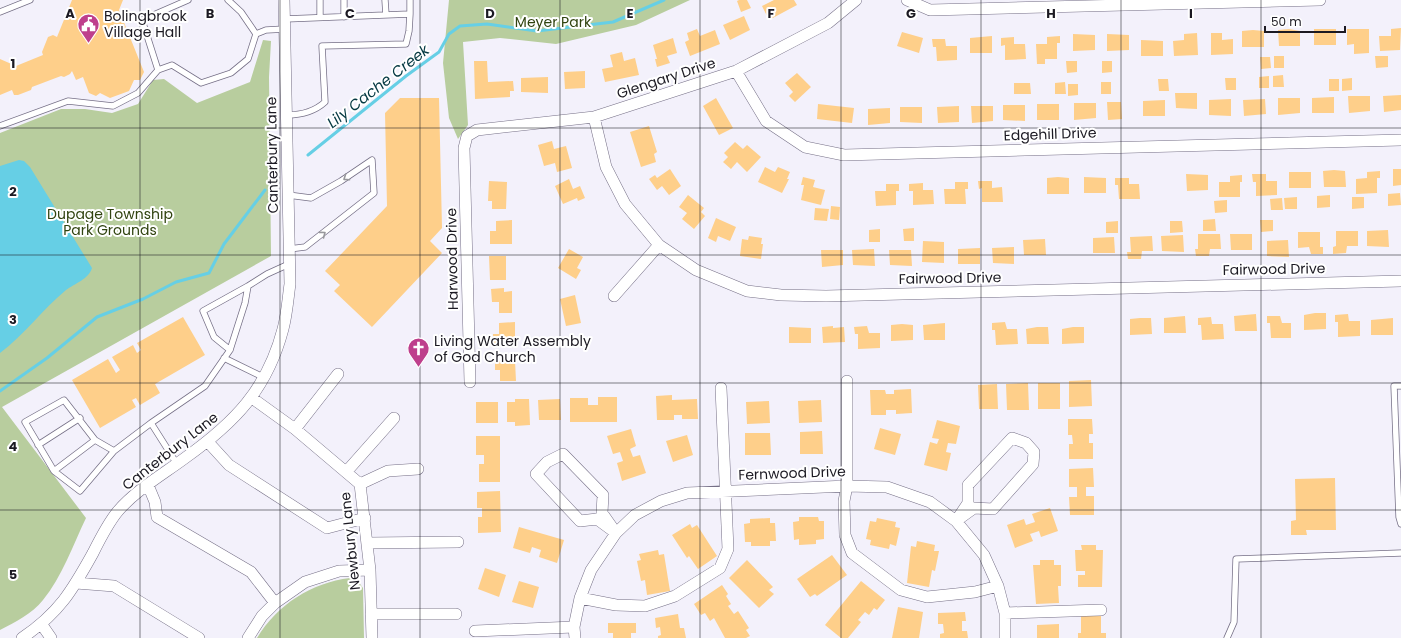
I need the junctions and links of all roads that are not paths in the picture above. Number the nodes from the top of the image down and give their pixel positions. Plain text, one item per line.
1 (30, 0) edge
2 (188, 0) edge
3 (228, 0) edge
4 (284, 0) edge
5 (320, 0) edge
6 (344, 0) edge
7 (385, 0) edge
8 (410, 0) edge
9 (856, 0) edge
10 (907, 0) edge
11 (1320, 0) edge
12 (0, 12) edge
13 (410, 14) junction
14 (386, 15) junction
15 (344, 17) junction
16 (320, 18) junction
17 (285, 24) junction
18 (256, 34) junction
19 (158, 70) junction
20 (736, 71) junction
21 (287, 114) junction
22 (594, 117) junction
23 (0, 126) edge
24 (467, 136) joint
25 (1401, 140) edge
26 (288, 195) junction
27 (659, 245) junction
28 (288, 249) junction
29 (289, 264) junction
30 (1401, 281) edge
31 (248, 286) junction
32 (614, 296) dead end
33 (230, 350) junction
34 (224, 358) junction
35 (338, 374) dead end
36 (263, 377) junction
37 (847, 381) dead end
38 (470, 382) dead end
39 (1401, 386) edge
40 (721, 388) dead end
41 (252, 398) junction
42 (80, 418) junction
43 (394, 418) dead end
44 (151, 423) junction
45 (295, 429) junction
46 (95, 440) junction
47 (208, 442) junction
48 (38, 445) junction
49 (114, 451) junction
50 (177, 464) junction
51 (418, 468) dead end
52 (54, 471) junction
53 (347, 471) junction
54 (360, 484) junction
55 (148, 485) junction
56 (847, 486) junction
57 (725, 490) junction
58 (365, 518) junction
59 (956, 521) junction
60 (1401, 524) edge
61 (616, 533) junction
62 (458, 542) dead end
63 (368, 543) junction
64 (1401, 553) edge
65 (370, 570) junction
66 (76, 583) junction
67 (998, 586) junction
68 (580, 598) junction
69 (275, 603) junction
70 (1101, 610) dead end
71 (1005, 613) junction
72 (371, 614) junction
73 (456, 614) dead end
74 (42, 625) junction
75 (475, 631) dead end
76 (575, 633) edge
77 (22, 638) edge
78 (51, 638) edge
79 (199, 638) edge
80 (248, 638) edge
81 (372, 638) edge
82 (1005, 638) edge
83 (1226, 638) edge

1 - 12 lane
2 - 19 lane
3 - 18 lane
4 - 17 street, Canterbury Lane
5 - 16 lane
6 - 15 lane
7 - 14 lane
8 - 13 lane
9 - 20 street, Glengary Drive
10 - 11 street
13 - 14 lane
13 - 21 lane
14 - 15 lane
15 - 16 lane
16 - 17 lane
17 - 18 lane
17 - 21 street, Canterbury Lane
18 - 19 lane
19 - 23 lane
20 - 22 street, Glengary Drive
20 - 25 street, Edgehill Drive
21 - 26 street, Canterbury Lane
22 - 24 street, Glengary Drive
22 - 27 street, Fairwood Drive
24 - 38 street, Harwood Drive
26 - 28 street, Canterbury Lane
28 -> 26 lane
27 - 30 street, Fairwood Drive
27 - 32 street
28 - 29 street, Canterbury Lane
29 - 31 lane
29 - 36 street, Canterbury Lane
31 - 33 lane
31 - 33 lane
33 - 34 lane
34 - 36 lane
34 - 44 lane
35 - 45 street
36 - 41 street, Canterbury Lane
37 - 56 street
39 - 60 lane
40 - 57 street
41 - 45 street, Newbury Lane
41 - 47 street, Canterbury Lane
42 - 46 lane
42 - 48 lane
42 - 48 lane
43 - 53 street
44 - 49 lane
44 - 50 lane
45 - 53 street, Newbury Lane
46 - 49 lane
46 - 52 lane
47 - 50 street, Canterbury Lane
47 - 58 street
48 - 52 lane
49 - 52 lane
50 - 55 street, Canterbury Lane
51 - 54 street
53 - 54 street, Newbury Lane
54 - 58 street, Newbury Lane
55 - 66 street, Canterbury Lane
55 - 69 street
56 - 57 street, Fernwood Drive
56 - 59 street, Fernwood Drive
56 - 67 street
57 - 61 street, Fernwood Drive
57 - 68 street
58 - 63 street, Newbury Lane
59 - 59 street
59 - 67 street, Fernwood Drive
61 - 61 street
61 - 68 street, Fernwood Drive
62 - 63 street
63 - 65 street, Newbury Lane
64 - 83 lane
65 - 69 street
65 - 72 street, Newbury Lane
66 - 74 street, Canterbury Lane
66 - 79 street
67 - 71 street, Fernwood Drive
68 - 76 street, Fernwood Drive
69 - 80 street
70 - 71 street
71 - 82 street, Fernwood Drive
72 - 73 street
72 - 81 street, Newbury Lane
74 - 77 street, Canterbury Lane
74 - 78 street
75 - 76 street

